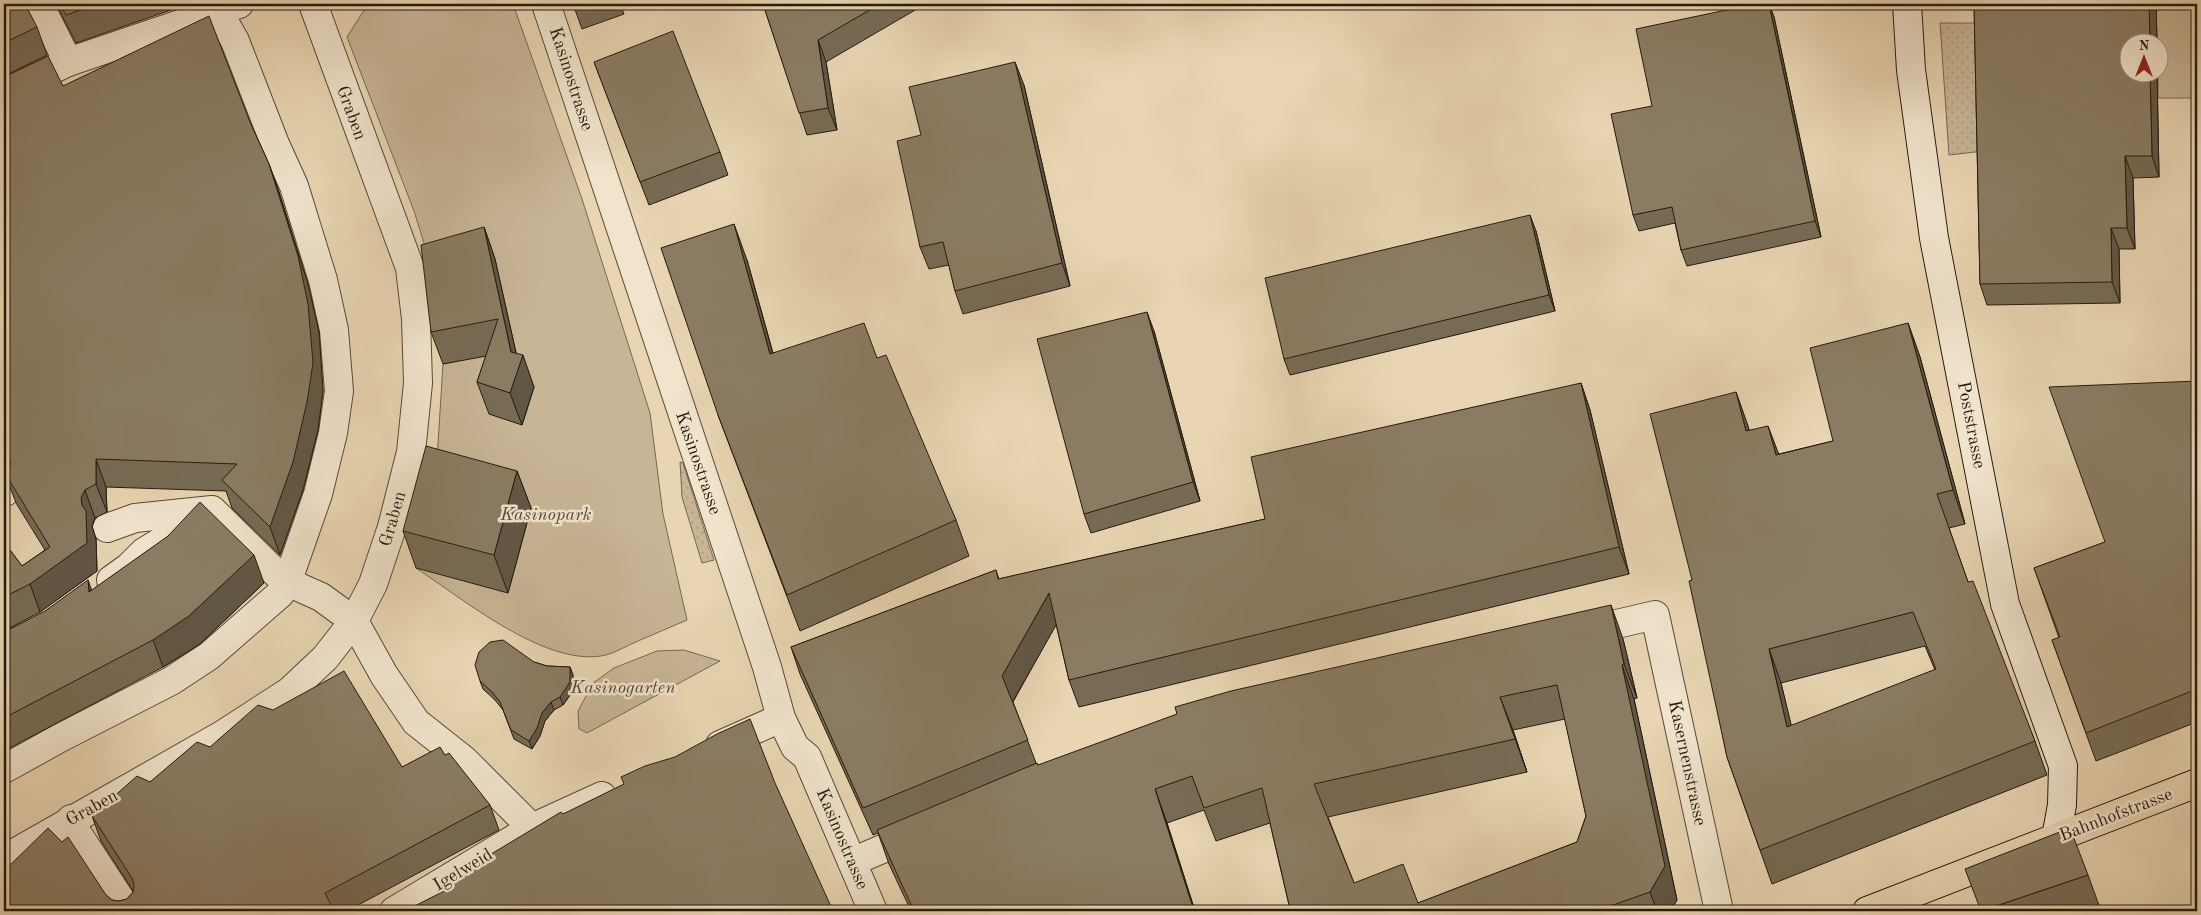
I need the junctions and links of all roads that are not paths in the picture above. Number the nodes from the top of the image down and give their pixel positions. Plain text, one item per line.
1 (39, 4) edge
2 (312, 4) edge
3 (546, 4) edge
4 (1907, 4) edge
5 (228, 8) edge
6 (68, 62) junction
7 (4, 93) edge
8 (212, 510) junction
9 (108, 528) dead end
10 (287, 583) junction
11 (88, 596) edge
12 (354, 621) junction
13 (1562, 637) edge
14 (781, 718) junction
15 (694, 756) edge
16 (4, 769) edge
17 (2197, 783) edge
18 (625, 786) edge
19 (71, 820) junction
20 (938, 826) edge
21 (532, 828) junction
22 (2056, 838) junction
23 (4, 859) edge
24 (852, 862) junction
25 (128, 911) edge
26 (394, 911) edge
27 (873, 911) edge
28 (1719, 911) edge
29 (1867, 911) edge

1 - 6 street
2 - 12 street, Graben
3 - 14 street, Kasinostrasse
4 - 22 street, Poststrasse
5 - 6 street
5 - 10 street
6 - 7 street
8 - 9 street
8 - 10 street
8 - 11 street
10 - 12 street
10 - 16 street
12 - 19 street, Graben
12 - 21 street
13 - 28 street, Kasernenstrasse
14 - 15 street
14 - 24 street, Kasinostrasse
17 - 22 main road, Bahnhofstrasse
18 - 21 street, Igelweid
19 - 23 street, Graben
19 - 25 street
20 - 24 street
21 - 26 street, Igelweid
22 - 29 main road, Bahnhofstrasse
24 - 27 street, Kasinostrasse

